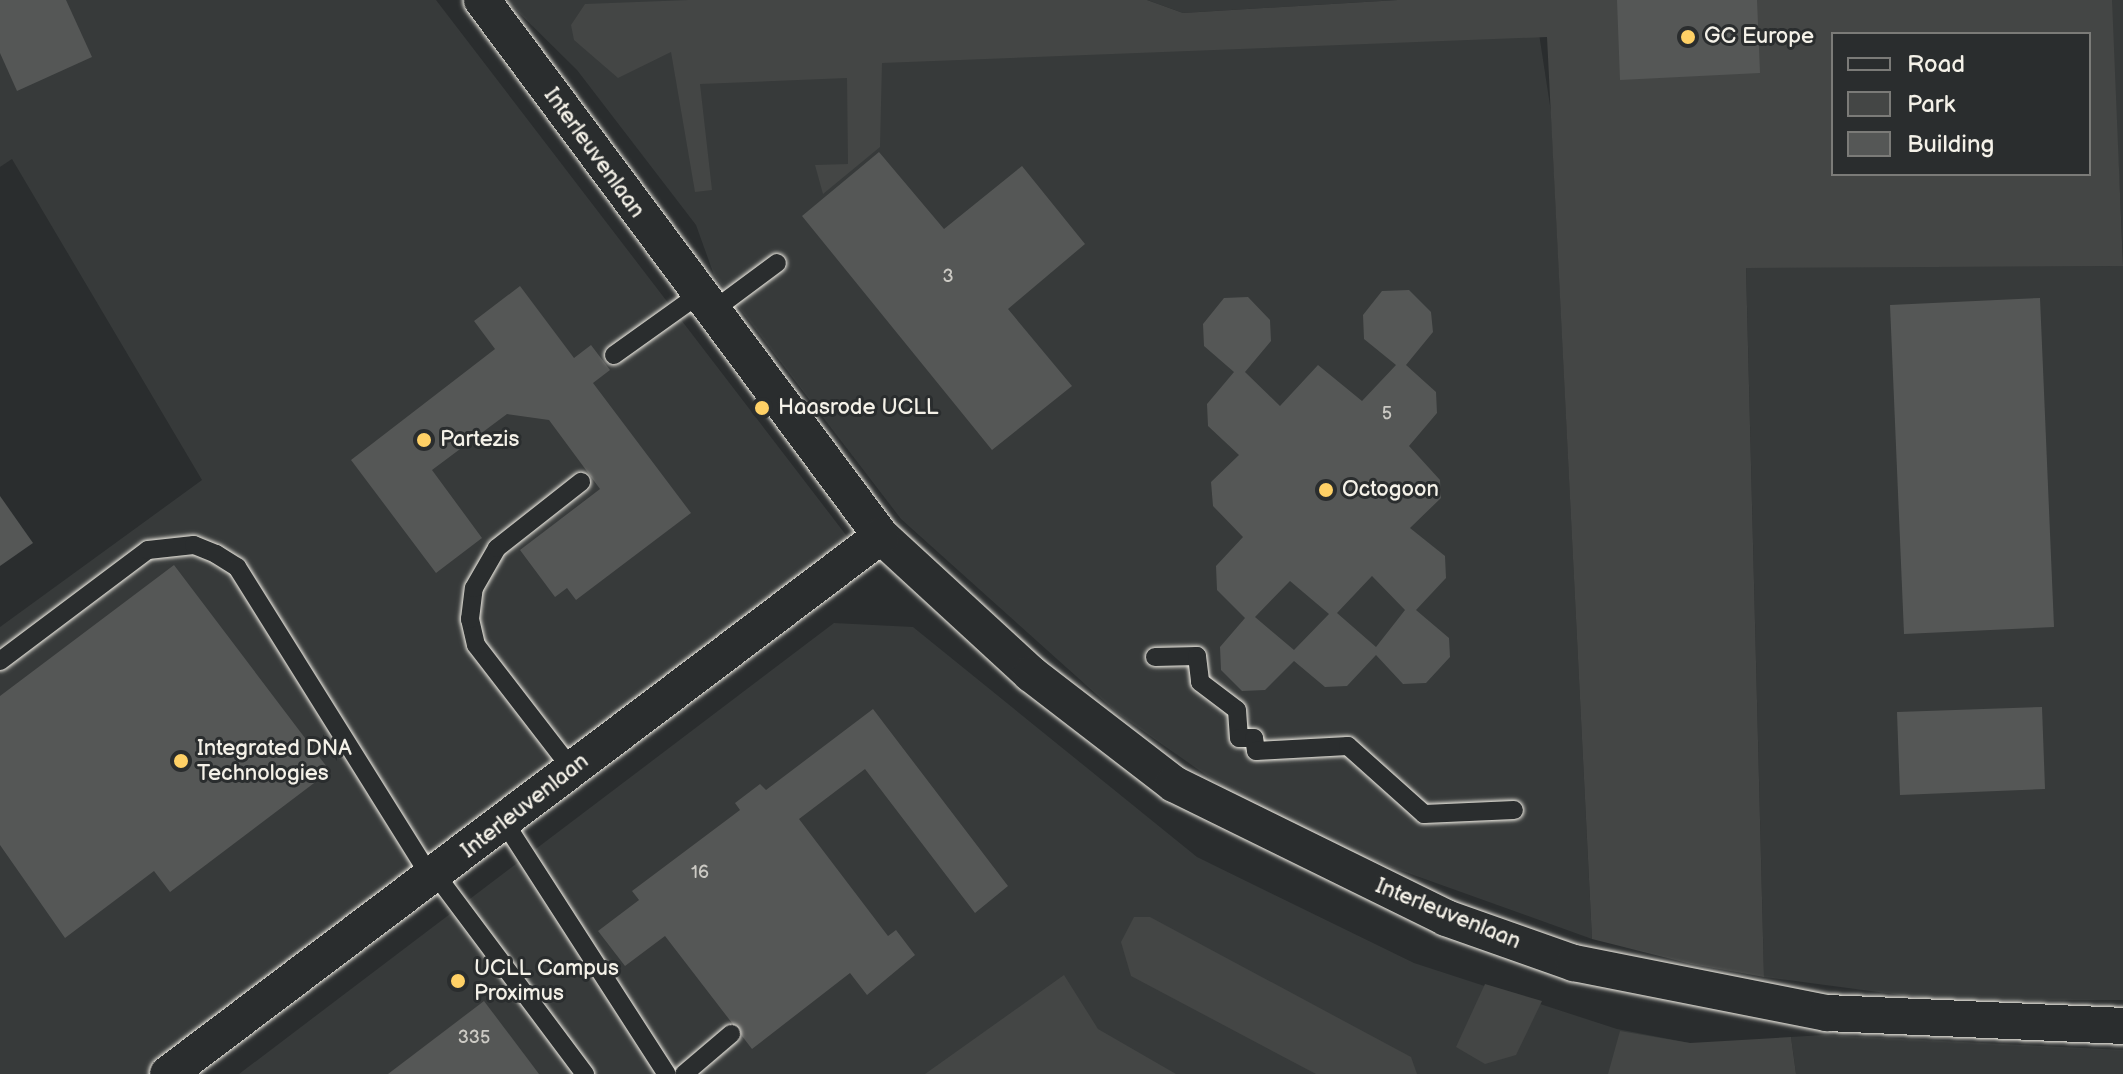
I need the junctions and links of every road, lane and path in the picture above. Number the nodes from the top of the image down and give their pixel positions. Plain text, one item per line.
1 (482, 0) edge
2 (777, 263) dead end
3 (705, 304) junction
4 (614, 355) dead end
5 (581, 482) dead end
6 (881, 536) junction
7 (1155, 657) dead end
8 (0, 661) edge
9 (571, 768) junction
10 (1514, 810) dead end
11 (503, 820) junction
12 (433, 876) junction
13 (2123, 1026) edge
14 (731, 1034) dead end
15 (168, 1074) edge
16 (585, 1074) edge
17 (667, 1074) edge
18 (684, 1074) edge

1 - 3 street, Interleuvenlaan
2 - 3 lane
3 - 4 lane
3 - 6 street, Interleuvenlaan
5 - 9 lane
6 - 9 street, Interleuvenlaan
6 - 13 street, Interleuvenlaan
7 - 10 lane
8 - 12 lane
9 - 11 street, Interleuvenlaan
11 - 12 street, Interleuvenlaan
11 - 17 lane
12 - 15 street, Interleuvenlaan
12 - 16 lane
14 - 18 lane

